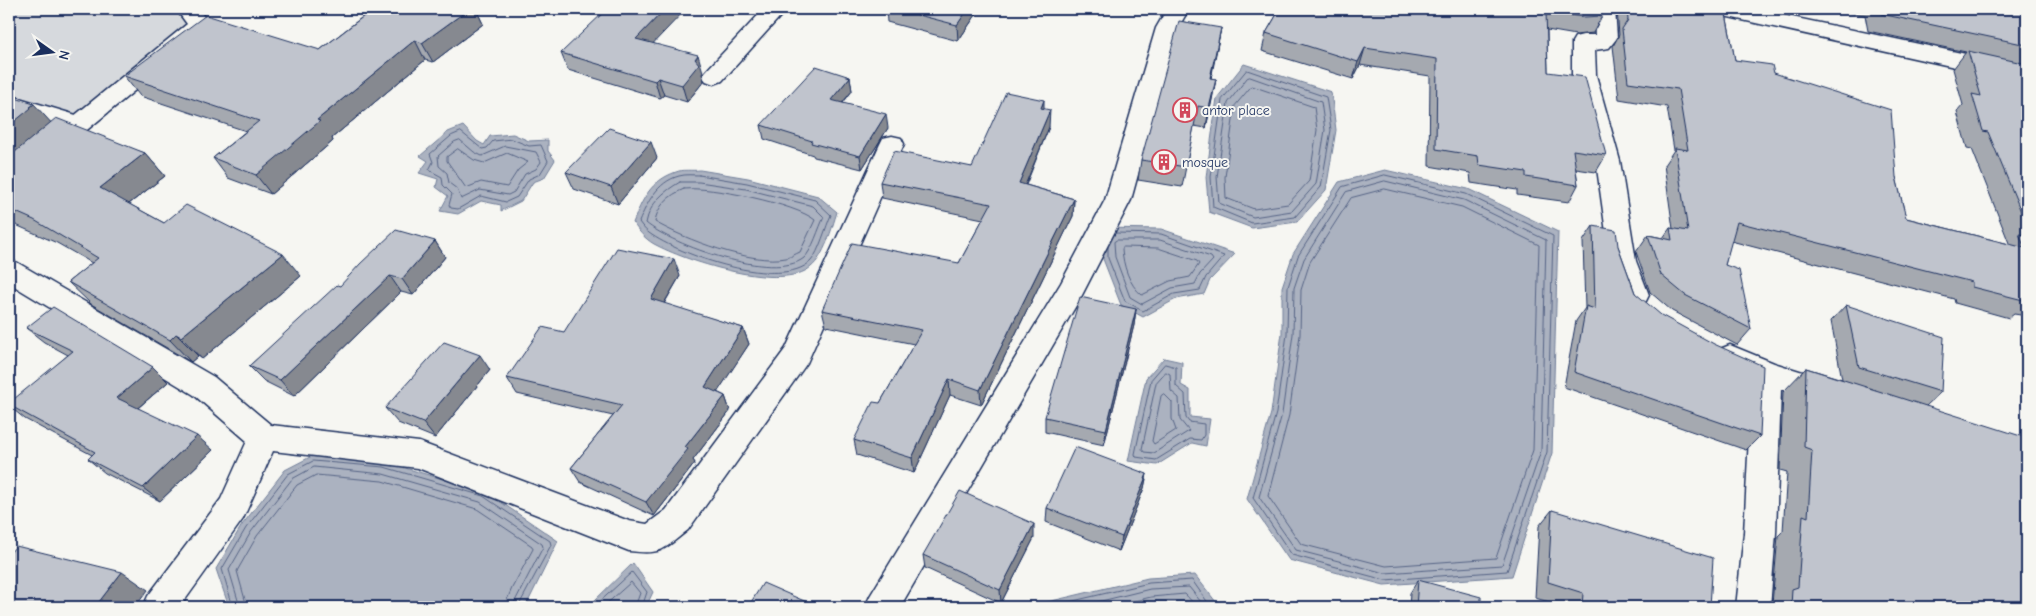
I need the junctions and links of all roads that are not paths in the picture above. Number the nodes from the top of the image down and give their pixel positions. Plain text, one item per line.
1 (187, 9) edge
2 (776, 9) edge
3 (1178, 9) edge
4 (1604, 9) edge
5 (1724, 9) edge
6 (2027, 75) edge
7 (714, 76) dead end
8 (9, 103) edge
9 (78, 124) junction
10 (892, 144) dead end
11 (9, 183) edge
12 (9, 270) edge
13 (1648, 310) edge
14 (1705, 345) edge
15 (1767, 373) junction
16 (1850, 399) edge
17 (264, 437) junction
18 (160, 607) edge
19 (882, 607) edge
20 (1753, 607) edge

1 - 9 street
2 - 7 street
3 - 19 street
4 - 13 street
5 - 6 street
8 - 9 street
9 - 11 street
10 - 17 street
12 - 17 street
14 - 15 street
15 - 16 street
15 - 20 street
17 - 18 street

